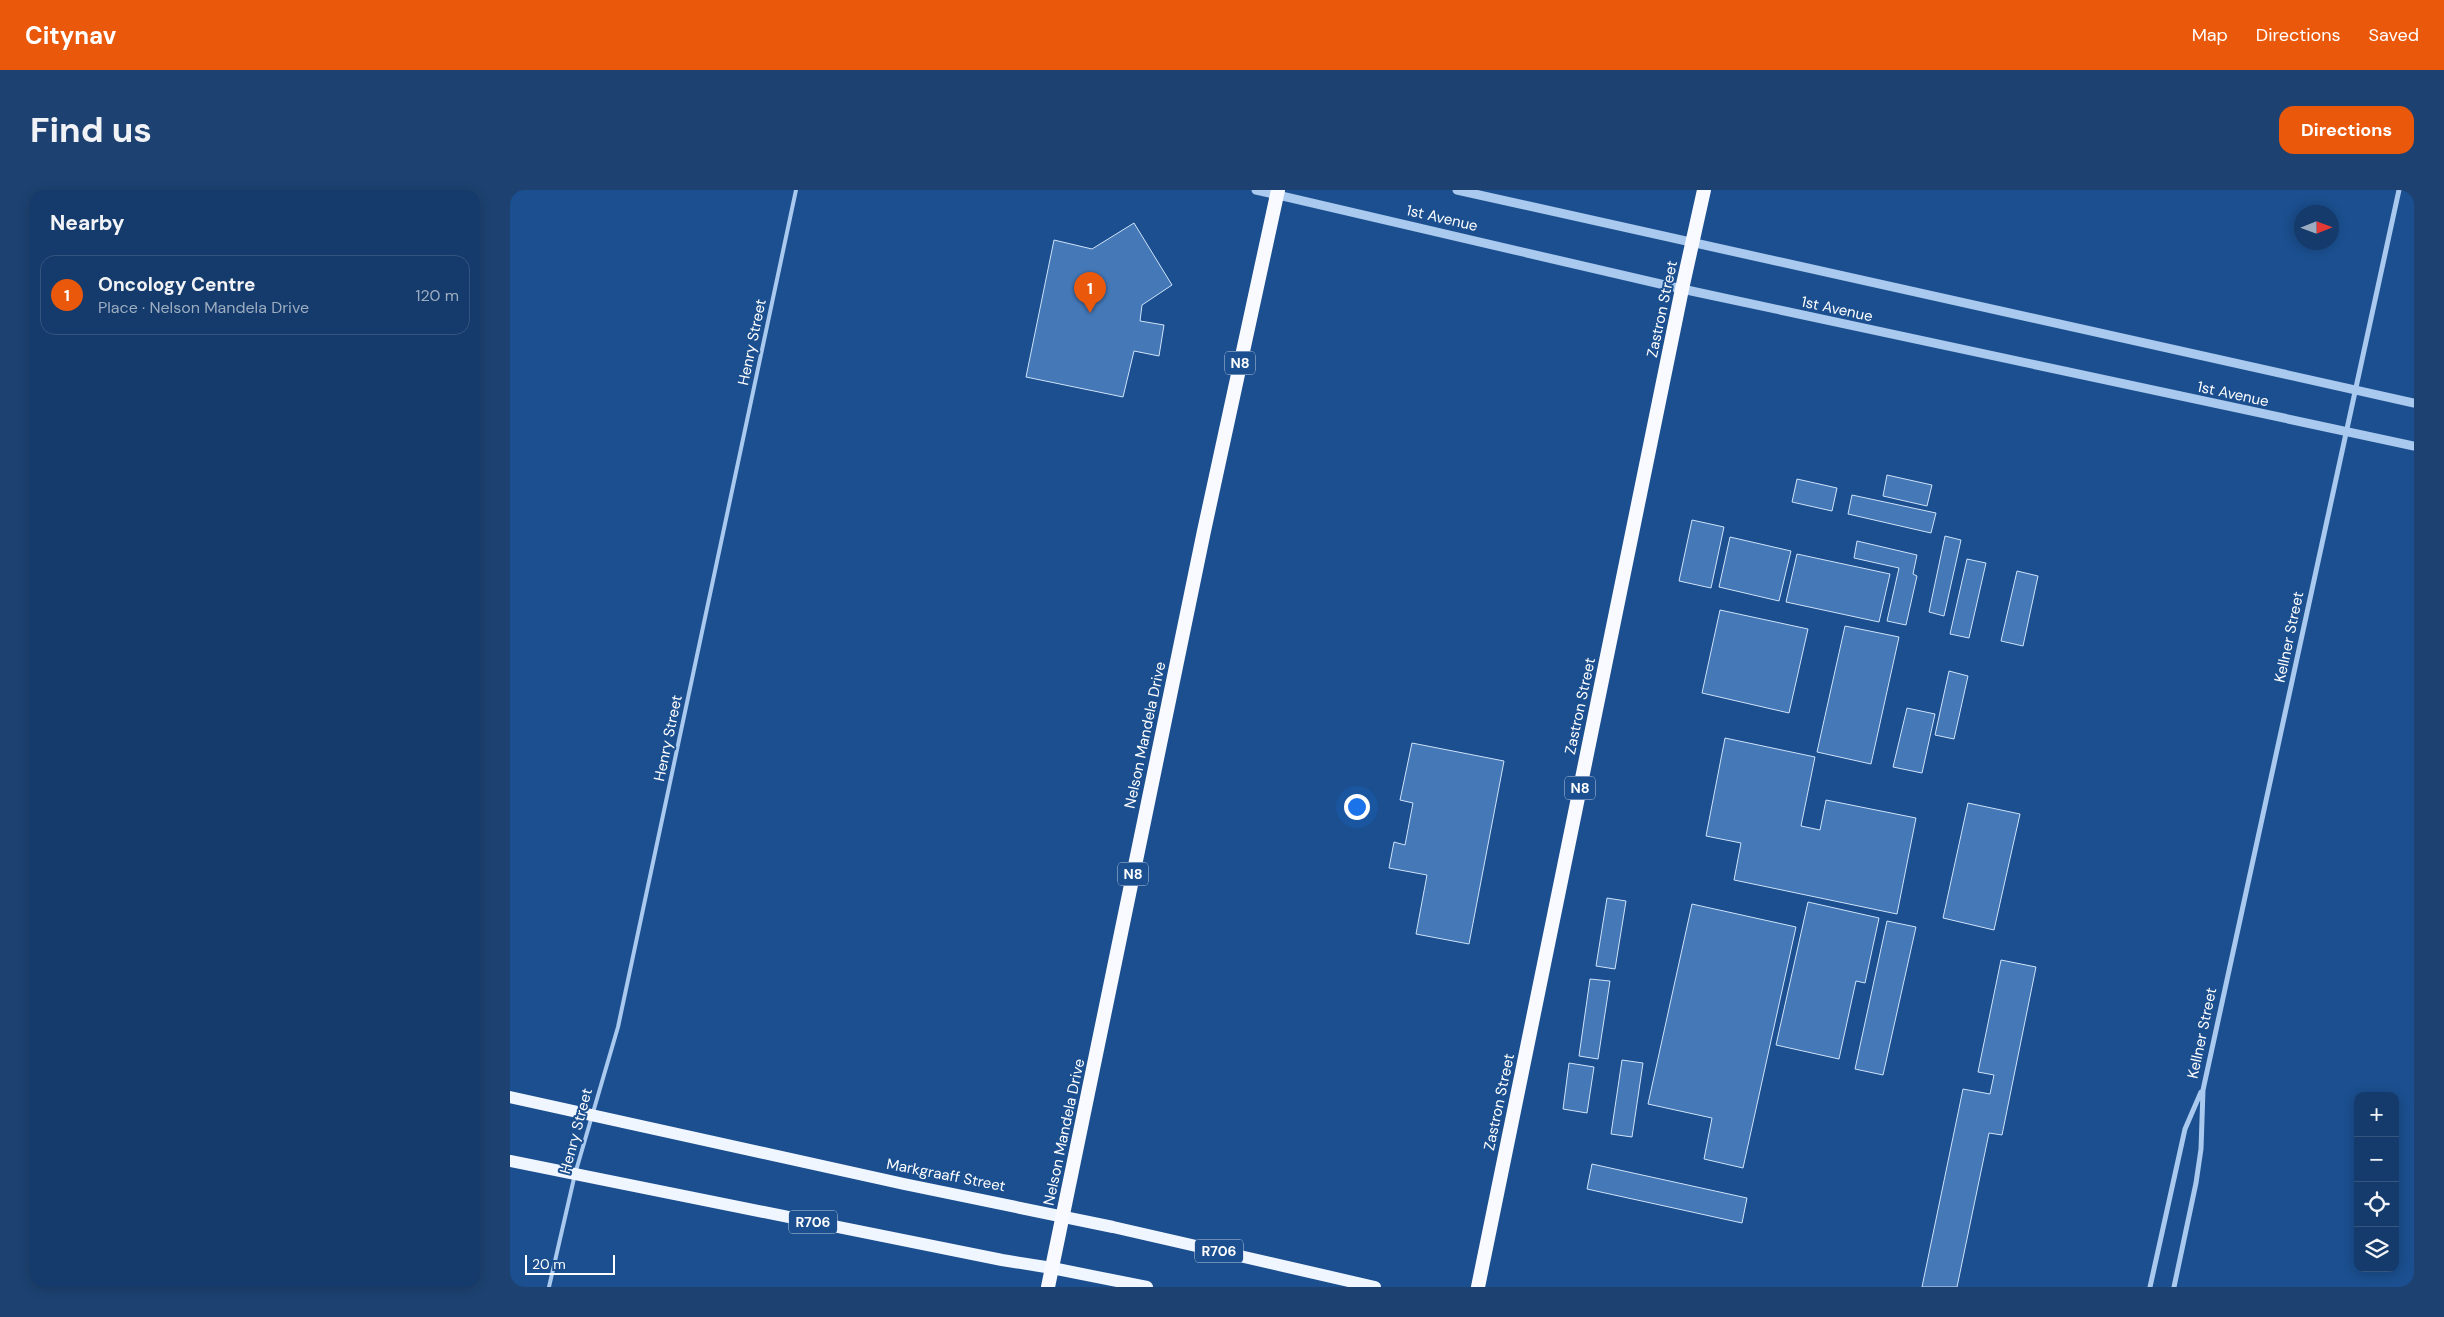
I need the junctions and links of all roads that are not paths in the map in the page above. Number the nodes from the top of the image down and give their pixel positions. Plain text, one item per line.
1 (796, 190) edge
2 (1256, 190) edge
3 (1457, 190) edge
4 (1704, 190) edge
5 (2400, 190) edge
6 (1277, 193) edge
7 (1693, 242) junction
8 (1682, 289) junction
9 (2356, 391) junction
10 (2414, 403) edge
11 (2347, 432) junction
12 (2414, 446) edge
13 (2203, 1090) junction
14 (510, 1097) edge
15 (591, 1116) junction
16 (510, 1160) edge
17 (576, 1174) junction
18 (1063, 1216) junction
19 (1052, 1268) junction
20 (549, 1287) edge
21 (1048, 1287) edge
22 (1147, 1287) edge
23 (1375, 1287) edge
24 (1478, 1287) edge
25 (2150, 1287) edge
26 (2174, 1287) edge

1 - 15 lane, Henry Street
2 - 6 street, 1st Avenue
3 - 7 street, 1st Avenue
4 - 7 highway, Zastron Street / N8
5 - 9 street, Kellner Street
6 - 8 street, 1st Avenue
6 - 18 highway, Nelson Mandela Drive / N8
7 - 8 highway, Zastron Street / N8
7 - 9 street, 1st Avenue
8 - 11 street, 1st Avenue
8 - 24 highway, Zastron Street / N8
9 - 10 street, 1st Avenue
9 - 11 street, Kellner Street
11 - 12 street, 1st Avenue
11 - 13 street, Kellner Street
13 - 25 street, Kellner Street
13 - 26 street, Kellner Street
14 - 15 main road, Markgraaff Street / R706
15 - 17 lane, Henry Street
15 - 18 main road, Markgraaff Street / R706
16 - 17 main road, R706
17 - 19 main road, R706
17 - 20 lane, Henry Street
18 - 19 highway, Nelson Mandela Drive / N8
18 - 23 main road, Markgraaff Street / R706
19 - 21 highway, Nelson Mandela Drive / N8
19 - 22 main road, R706

